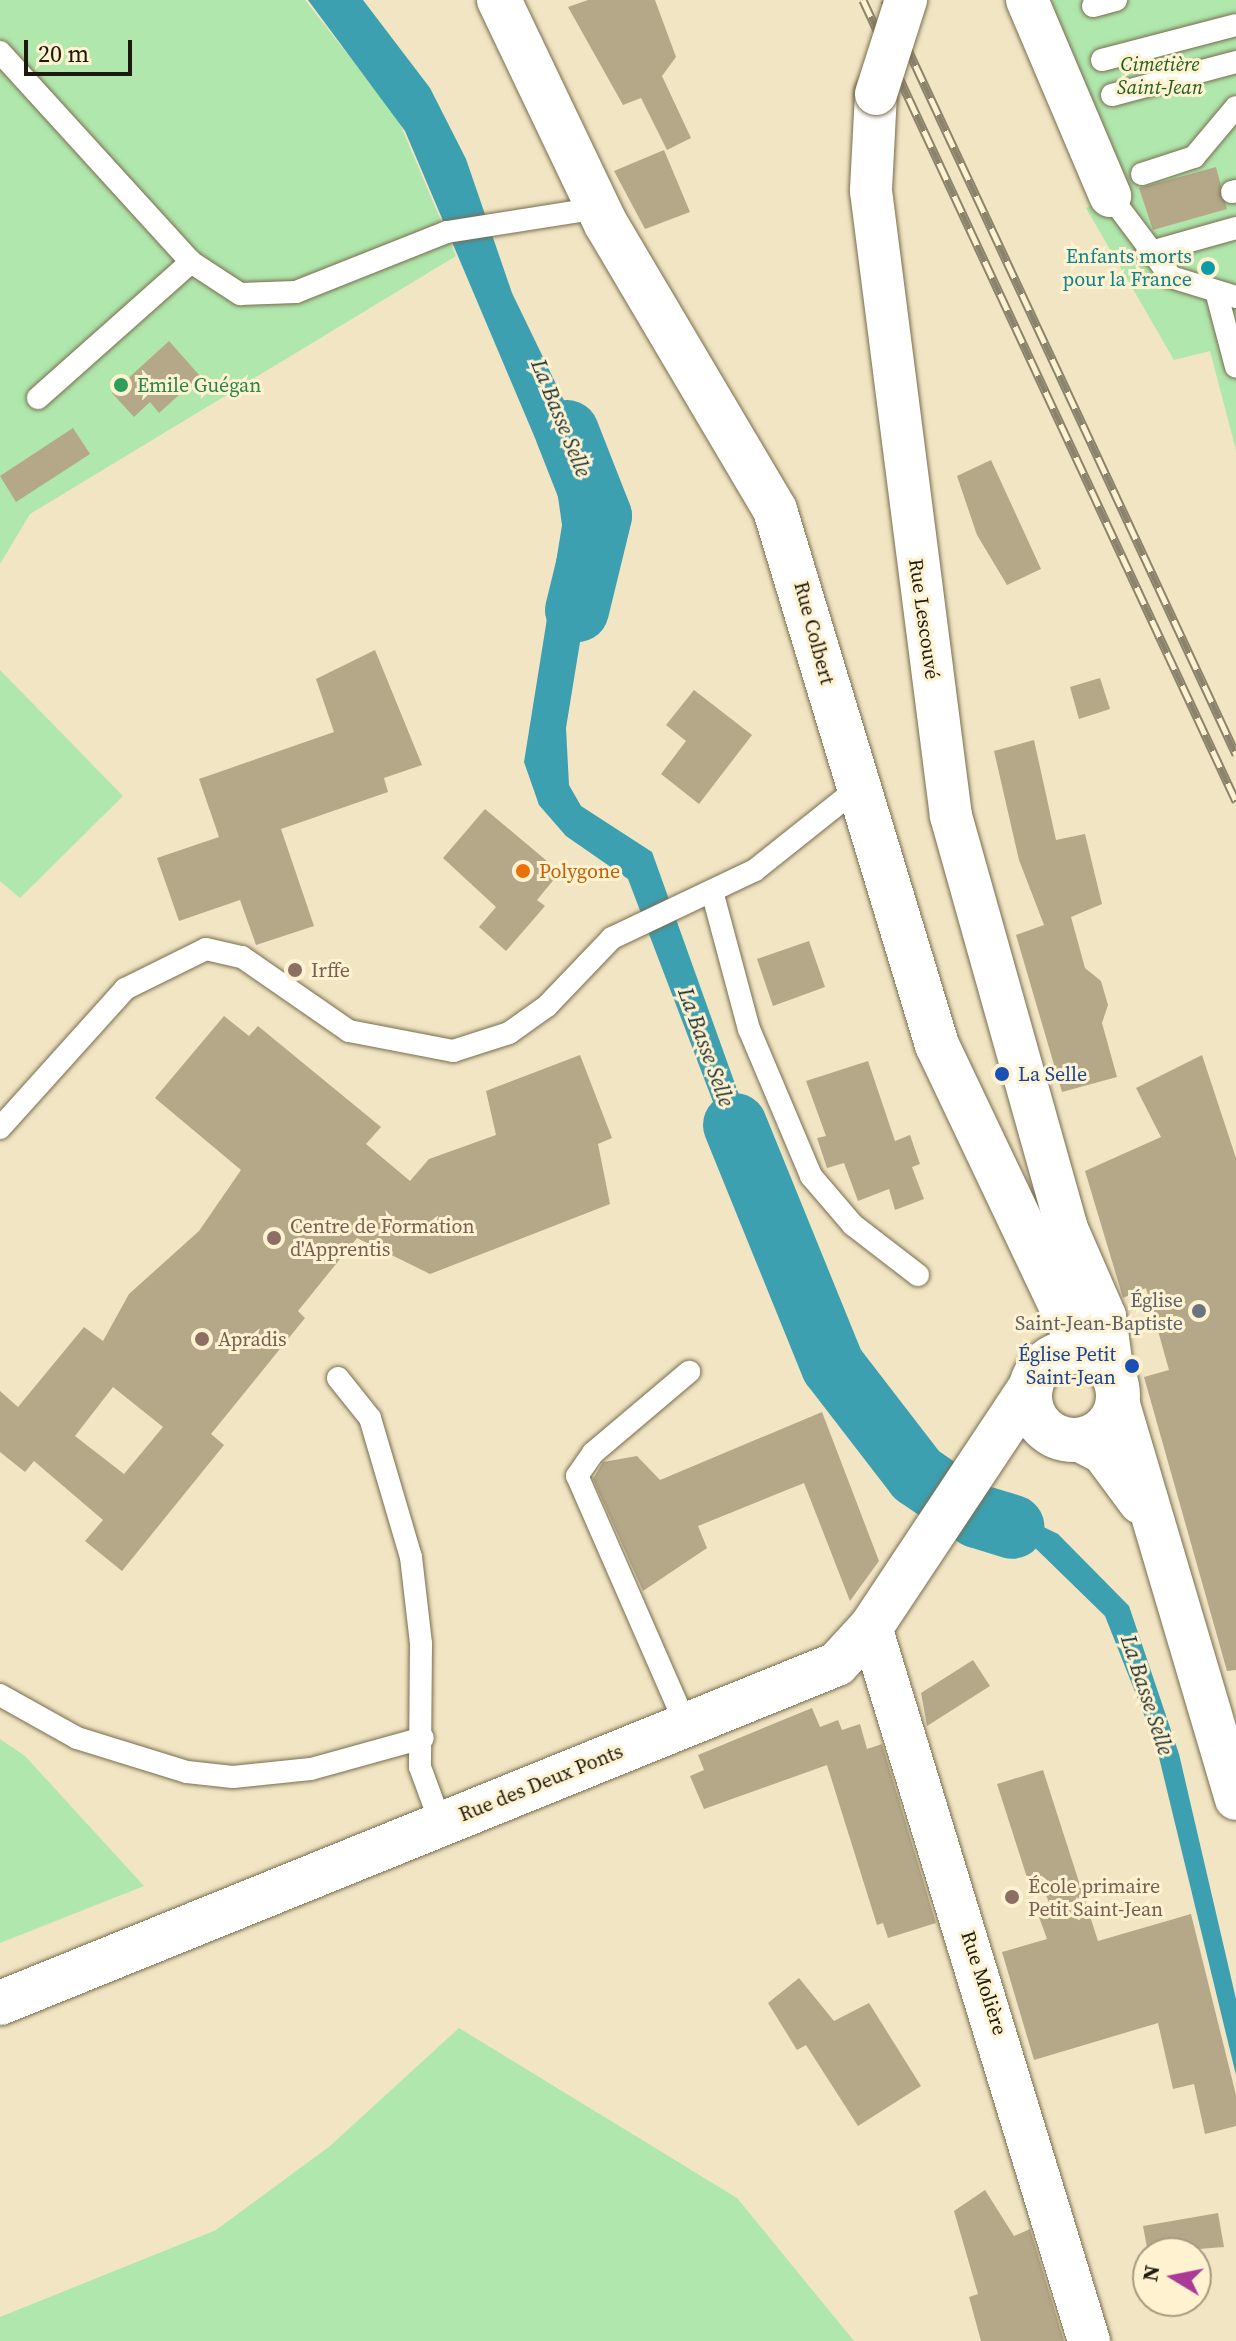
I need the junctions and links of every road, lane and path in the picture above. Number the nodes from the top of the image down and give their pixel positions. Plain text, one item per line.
1 (499, 0) edge
2 (906, 0) edge
3 (1027, 0) edge
4 (1116, 0) edge
5 (1093, 6) dead end
6 (1236, 25) edge
7 (0, 52) edge
8 (1102, 60) dead end
9 (1236, 62) edge
10 (1112, 95) dead end
11 (1236, 107) edge
12 (1126, 185) junction
13 (598, 208) junction
14 (1236, 228) edge
15 (1147, 253) junction
16 (191, 262) junction
17 (1226, 296) edge
18 (1236, 367) edge
19 (38, 398) dead end
20 (857, 789) junction
21 (713, 895) junction
22 (0, 1128) edge
23 (1067, 1229) junction
24 (918, 1275) dead end
25 (1059, 1296) junction
26 (689, 1372) dead end
27 (1079, 1374) junction
28 (338, 1378) dead end
29 (1064, 1436) junction
30 (984, 1462) junction
31 (1151, 1524) junction
32 (871, 1627) junction
33 (0, 1695) edge
34 (686, 1725) junction
35 (423, 1738) junction
36 (1236, 1799) edge
37 (441, 1824) junction
38 (0, 2003) edge
39 (1089, 2341) edge

1 - 13 street, Rue Colbert
2 - 23 street, Rue Lescouvé, bridge
3 - 12 street
4 - 5 lane
6 - 8 lane
7 - 16 lane
9 - 10 lane
11 - 12 lane
12 - 15 lane
13 - 16 lane
13 - 20 street, Rue Colbert
14 - 15 lane
15 - 17 lane
16 - 19 lane
17 - 18 lane
20 - 21 lane
20 - 25 street, Rue Colbert
21 - 22 lane
21 - 24 lane
23 - 25 street, Rue Lescouvé
23 - 27 street, Rue Lescouvé
25 - 27 street
26 - 34 lane
27 - 29 street
27 - 29 street
27 - 30 street, Rue des Deux Ponts
27 - 31 street, Rue Lescouvé
28 - 35 lane
29 - 30 street
29 - 31 street
30 - 32 street, Rue des Deux Ponts
31 - 36 street
32 - 34 street, Rue des Deux Ponts
32 - 39 street, Rue Molière
33 - 35 lane
34 - 37 street, Rue des Deux Ponts
35 - 37 lane
37 - 38 street, Rue des Deux Ponts

